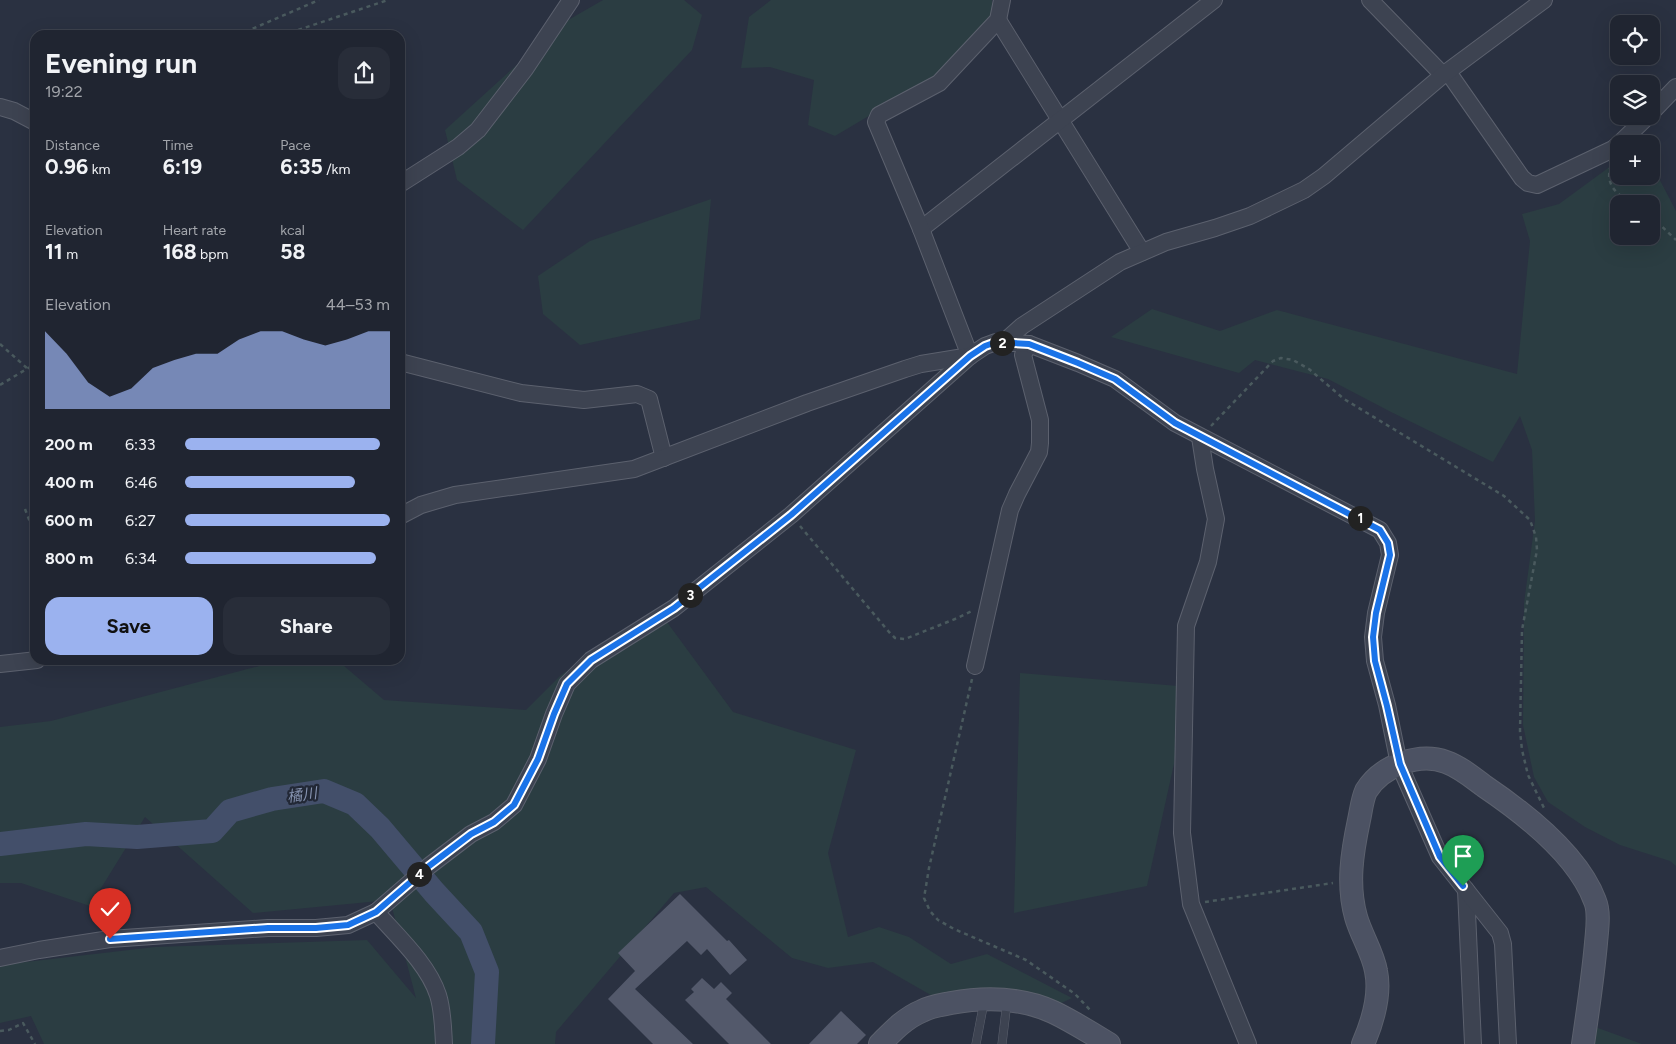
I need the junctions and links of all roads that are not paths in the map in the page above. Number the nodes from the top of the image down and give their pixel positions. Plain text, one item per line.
1 (570, 0) edge
2 (1002, 0) edge
3 (1214, 0) edge
4 (1370, 0) edge
5 (1544, 0) edge
6 (998, 20) junction
7 (1446, 74) junction
8 (1676, 87) edge
9 (1660, 104) edge
10 (0, 106) edge
11 (30, 119) edge
12 (1061, 120) junction
13 (1639, 125) edge
14 (1628, 135) edge
15 (1610, 149) edge
16 (405, 181) edge
17 (921, 229) junction
18 (1142, 252) junction
19 (1003, 343) junction
20 (1029, 344) junction
21 (970, 356) junction
22 (405, 363) edge
23 (1200, 437) junction
24 (664, 458) junction
25 (405, 513) edge
26 (30, 661) edge
27 (0, 664) edge
28 (975, 666) road end
29 (1400, 764) junction
30 (1466, 890) junction
31 (376, 912) junction
32 (0, 958) edge
33 (985, 998) junction
34 (1007, 1000) junction
35 (444, 1044) edge
36 (880, 1044) edge
37 (976, 1044) edge
38 (1002, 1044) edge
39 (1109, 1044) edge
40 (1248, 1044) edge
41 (1363, 1044) edge
42 (1473, 1044) edge
43 (1508, 1044) edge
44 (1583, 1044) edge

1 - 16 street
2 - 6 street
3 - 12 street
4 - 7 street
5 - 7 street
6 - 12 street
6 - 17 street
7 - 15 street
7 - 18 street
8 - 9 street
10 - 11 street
12 - 17 street
12 - 18 street
13 - 14 street
17 - 21 street
18 - 19 street
19 - 20 street
19 - 21 street
20 - 23 street
20 - 28 street
21 - 24 street
21 - 31 street
22 - 24 street
23 - 29 street
23 - 40 street
24 - 25 street
26 - 27 street
29 - 30 street
29 - 41 street
29 - 44 street
30 - 42 street
30 - 43 street
31 - 32 street
31 - 35 street
33 - 34 street
33 - 36 street
33 - 37 lane
34 - 38 lane
34 - 39 street

